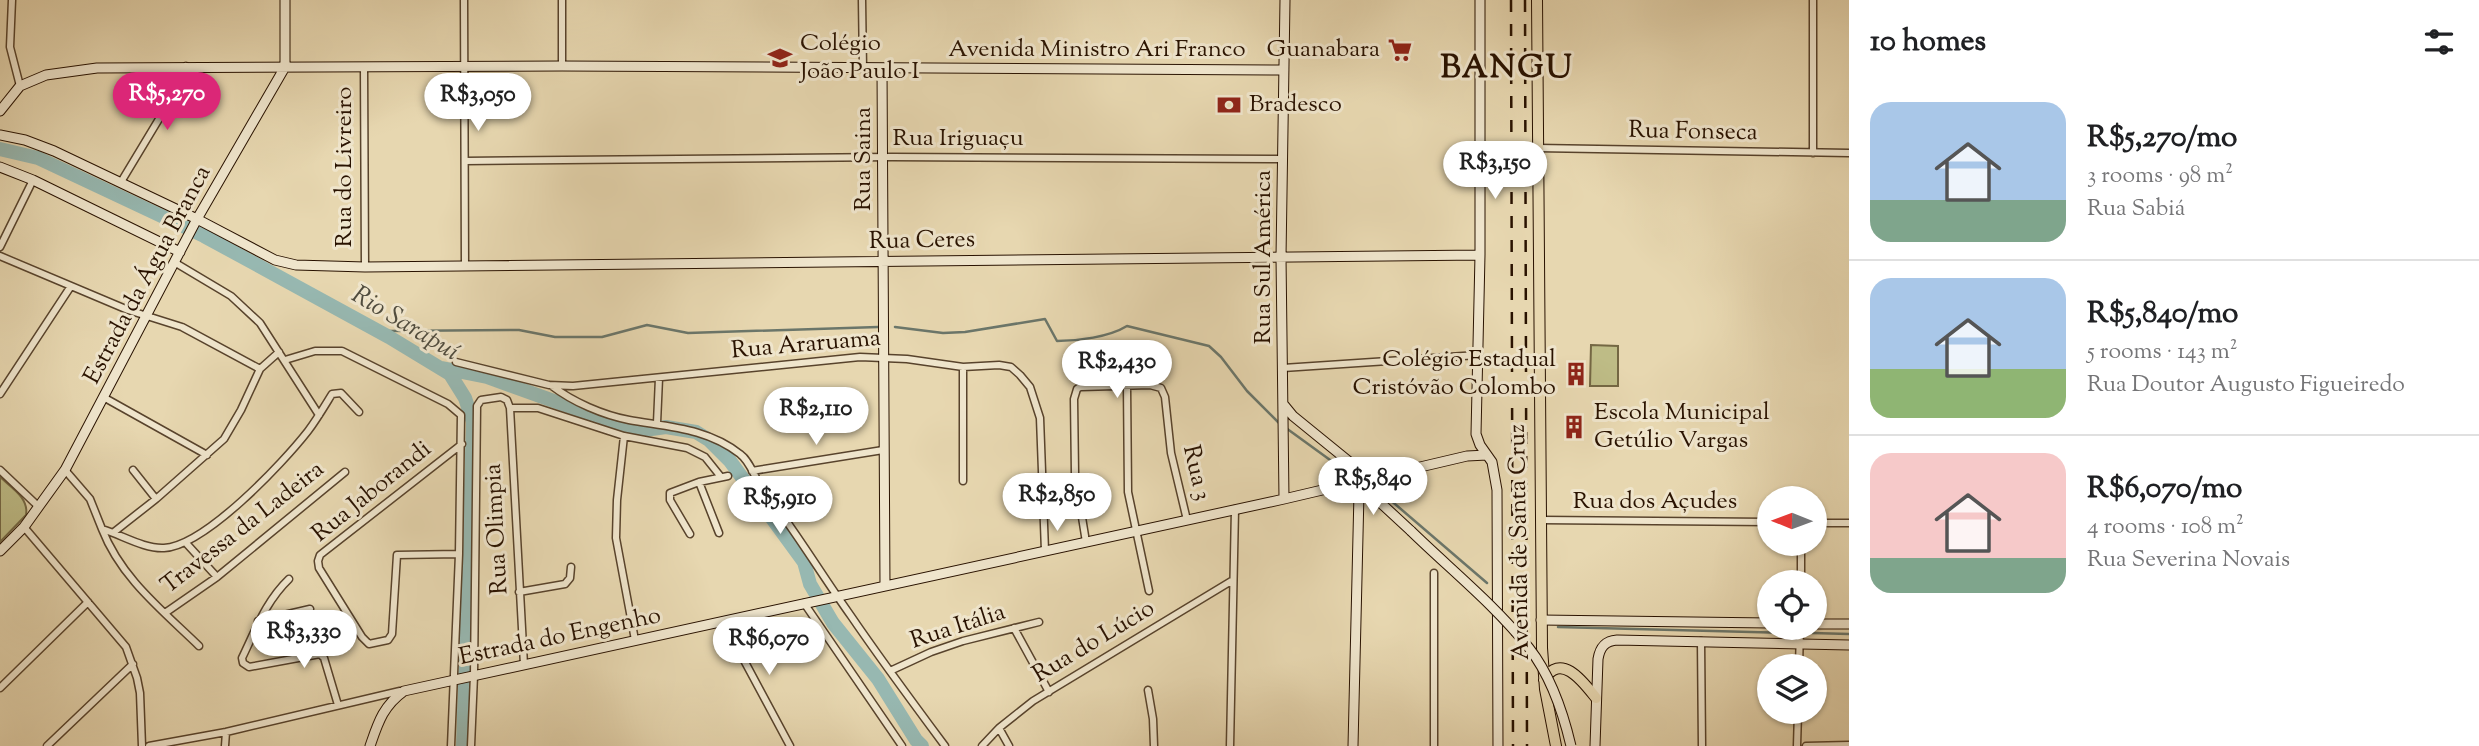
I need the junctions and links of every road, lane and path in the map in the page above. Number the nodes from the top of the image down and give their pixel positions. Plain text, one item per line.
1 (12, 0) edge
2 (285, 0) edge
3 (464, 0) edge
4 (562, 0) edge
5 (862, 0) edge
6 (1285, 0) edge
7 (1480, 0) edge
8 (1537, 0) edge
9 (1813, 0) edge
10 (10, 47) junction
11 (0, 49) edge
12 (186, 66) junction
13 (562, 66) junction
14 (285, 67) junction
15 (364, 68) junction
16 (464, 68) junction
17 (863, 69) junction
18 (883, 69) junction
19 (1284, 70) junction
20 (20, 86) junction
21 (11, 97) junction
22 (0, 103) edge
23 (0, 111) edge
24 (0, 135) edge
25 (1537, 148) junction
26 (1813, 153) junction
27 (1849, 153) edge
28 (883, 158) junction
29 (1282, 159) junction
30 (465, 161) junction
31 (0, 167) edge
32 (33, 180) junction
33 (121, 182) junction
34 (195, 223) junction
35 (0, 247) edge
36 (180, 252) junction
37 (1480, 255) junction
38 (0, 256) edge
39 (1281, 257) junction
40 (883, 261) junction
41 (174, 262) junction
42 (465, 266) junction
43 (365, 267) junction
44 (71, 286) junction
45 (146, 316) junction
46 (279, 352) junction
47 (1478, 355) junction
48 (883, 357) junction
49 (285, 360) junction
50 (456, 362) dead end
51 (963, 367) junction
52 (1283, 368) junction
53 (260, 369) junction
54 (659, 378) junction
55 (552, 386) junction
56 (1127, 386) junction
57 (0, 394) edge
58 (105, 398) junction
59 (1284, 405) junction
60 (510, 408) junction
61 (359, 412) dead end
62 (319, 415) junction
63 (657, 424) junction
64 (624, 436) junction
65 (461, 444) junction
66 (883, 450) junction
67 (207, 455) junction
68 (1487, 455) junction
69 (0, 470) edge
70 (65, 470) junction
71 (133, 470) dead end
72 (752, 471) junction
73 (345, 472) dead end
74 (963, 481) dead end
75 (1362, 481) junction
76 (699, 482) junction
77 (156, 499) junction
78 (1284, 499) junction
79 (39, 507) junction
80 (1235, 509) junction
81 (1187, 520) junction
82 (1541, 520) junction
83 (1757, 522) edge
84 (1827, 523) edge
85 (1849, 523) edge
86 (24, 527) junction
87 (102, 529) junction
88 (1137, 531) junction
89 (114, 532) junction
90 (719, 533) dead end
91 (690, 534) dead end
92 (1086, 542) junction
93 (187, 543) junction
94 (0, 551) edge
95 (1045, 551) junction
96 (459, 554) junction
97 (571, 567) dead end
98 (1434, 573) dead end
99 (217, 577) junction
100 (289, 579) dead end
101 (1233, 580) junction
102 (885, 586) junction
103 (1149, 591) dead end
104 (519, 592) junction
105 (833, 597) junction
106 (88, 602) junction
107 (807, 603) junction
108 (310, 609) dead end
109 (164, 613) junction
110 (1541, 620) junction
111 (258, 621) junction
112 (723, 621) junction
113 (1040, 622) dead end
114 (1757, 623) edge
115 (1827, 624) edge
116 (1849, 624) edge
117 (1014, 628) junction
118 (635, 640) junction
119 (1800, 640) edge
120 (1701, 641) junction
121 (1800, 644) junction
122 (1849, 645) edge
123 (199, 646) dead end
124 (1800, 654) edge
125 (133, 664) junction
126 (523, 665) junction
127 (890, 671) junction
128 (472, 676) junction
129 (456, 679) junction
130 (1544, 680) junction
131 (0, 688) edge
132 (1148, 690) dead end
133 (404, 691) junction
134 (1049, 692) junction
135 (1596, 698) junction
136 (338, 705) junction
137 (1798, 724) edge
138 (999, 728) junction
139 (226, 732) junction
140 (1849, 745) edge
141 (47, 746) edge
142 (142, 746) edge
143 (149, 746) edge
144 (225, 746) edge
145 (370, 746) edge
146 (451, 746) edge
147 (471, 746) edge
148 (790, 746) edge
149 (902, 746) edge
150 (945, 746) edge
151 (982, 746) edge
152 (1009, 746) edge
153 (1154, 746) edge
154 (1230, 746) edge
155 (1353, 746) edge
156 (1434, 746) edge
157 (1498, 746) edge
158 (1556, 746) edge
159 (1571, 746) edge
160 (1595, 746) edge
161 (1702, 746) edge
162 (1797, 746) edge
163 (1806, 746) edge

1 - 10 street
2 - 14 street
3 - 16 street
4 - 13 street
5 - 17 street
6 - 19 street, Rua Sul América
7 - 37 street
8 - 25 main road, Avenida de Santa Cruz
9 - 26 street
10 - 11 street
10 - 20 street
12 - 14 street, Avenida Ministro Ari Franco
12 - 20 street, Avenida Ministro Ari Franco
12 - 33 street
13 - 16 street, Avenida Ministro Ari Franco
13 - 17 street, Avenida Ministro Ari Franco
14 - 15 street, Avenida Ministro Ari Franco
14 - 34 street, Estrada da Água Branca
15 - 16 street, Avenida Ministro Ari Franco
15 - 43 street, Rua do Livreiro
16 - 30 street
17 - 18 street, Avenida Ministro Ari Franco
18 - 19 street, Avenida Ministro Ari Franco
18 - 28 street, Rua Saina
19 - 29 street, Rua Sul América
20 - 21 street
21 - 22 street
21 - 23 street
24 - 33 street, Rua Ceres
25 - 26 street, Rua Fonseca
25 - 82 main road, Avenida de Santa Cruz
26 - 27 street, Rua Fonseca
28 - 29 street, Rua Iriguaçu
28 - 30 street, Rua Iriguaçu
28 - 40 street, Rua Saina
29 - 39 street, Rua Sul América
30 - 42 street
31 - 32 street
32 - 35 street
32 - 36 street
33 - 34 street, Rua Ceres
34 - 36 street, Estrada da Água Branca
34 - 43 street, Rua Ceres
36 - 41 street, Estrada da Água Branca
37 - 39 street, Rua Ceres
37 - 47 street
38 - 44 street
39 - 40 street, Rua Ceres
39 - 52 street, Rua Sul América
40 - 42 street, Rua Ceres
40 - 48 street, Rua Saina
41 - 45 street, Estrada da Água Branca
41 - 46 street
42 - 43 street, Rua Ceres
44 - 45 street
44 - 57 street
45 - 53 street
45 - 58 street, Estrada da Água Branca
46 - 49 street
46 - 53 street
47 - 52 street
47 - 68 street
48 - 51 street, Rua Araruama
48 - 54 street, Rua Araruama
48 - 66 street, Rua Saina
49 - 62 street
49 - 65 street
50 - 55 street, Rua Araruama
51 - 74 street
51 - 95 street, Rua Araruama
52 - 59 street, Rua Sul América
53 - 67 street
54 - 55 street, Rua Araruama
54 - 63 street
55 - 63 street
56 - 81 street, Rua 3
56 - 88 street
56 - 92 street
58 - 67 street
58 - 70 street, Estrada da Água Branca
59 - 75 street
59 - 78 street, Rua Sul América
60 - 64 street
60 - 104 street, Rua Olimpia
60 - 128 street
61 - 62 street
62 - 93 street
63 - 72 street
64 - 76 street
64 - 118 street
65 - 96 street
65 - 96 street, Rua Jaborandi
66 - 72 street
66 - 102 street, Rua Saina
67 - 77 street
68 - 75 street, Estrada do Engenho
68 - 157 street
69 - 79 street
70 - 79 street, Estrada da Água Branca
70 - 87 street
71 - 77 street
72 - 105 street
73 - 99 street, Travessa da Ladeira
75 - 78 street, Estrada do Engenho
75 - 155 street
75 - 159 street, bridge
76 - 90 street
76 - 91 street
77 - 89 street
78 - 80 street, Estrada do Engenho
79 - 86 street, Estrada da Água Branca
80 - 81 street, Estrada do Engenho
80 - 101 street
81 - 88 street, Estrada do Engenho
82 - 83 street, Rua dos Açudes
82 - 110 main road, Avenida de Santa Cruz
84 - 85 street
86 - 94 street, Estrada da Água Branca
86 - 106 street
87 - 89 street
87 - 109 street
88 - 92 street, Estrada do Engenho
88 - 103 street
89 - 93 street
92 - 95 street, Estrada do Engenho
93 - 99 street
95 - 102 street, Estrada do Engenho
96 - 129 street
97 - 104 street
98 - 156 street
99 - 109 street, Travessa da Ladeira
100 - 111 street
101 - 134 street, Rua do Lúcio
101 - 154 street
102 - 105 street, Estrada do Engenho
104 - 126 street, Rua Olimpia
105 - 107 street, Estrada do Engenho
105 - 127 street
106 - 125 street
106 - 131 street
107 - 112 street, Estrada do Engenho
107 - 149 street
108 - 111 street
109 - 123 street
110 - 114 street
110 - 130 main road, Avenida de Santa Cruz
111 - 136 street
112 - 118 street, Estrada do Engenho
112 - 148 street
113 - 117 street, Rua Itália
115 - 116 street
117 - 127 street, Rua Itália
117 - 134 street
118 - 126 street, Estrada do Engenho
119 - 121 street
120 - 121 street
120 - 135 street
120 - 161 street
121 - 122 street
121 - 124 street
125 - 141 street
125 - 142 street
126 - 128 street, Estrada do Engenho
127 - 150 street
128 - 129 street, Estrada do Engenho
128 - 147 street
129 - 133 street, Estrada do Engenho
129 - 146 street
130 - 135 main road
130 - 158 main road, Avenida de Santa Cruz
132 - 153 street
133 - 136 street
133 - 145 street
134 - 138 street, Rua do Lúcio
135 - 160 street
136 - 139 street
137 - 162 street
138 - 151 street, Rua do Lúcio
138 - 152 street
139 - 143 street
139 - 144 street
140 - 163 street

